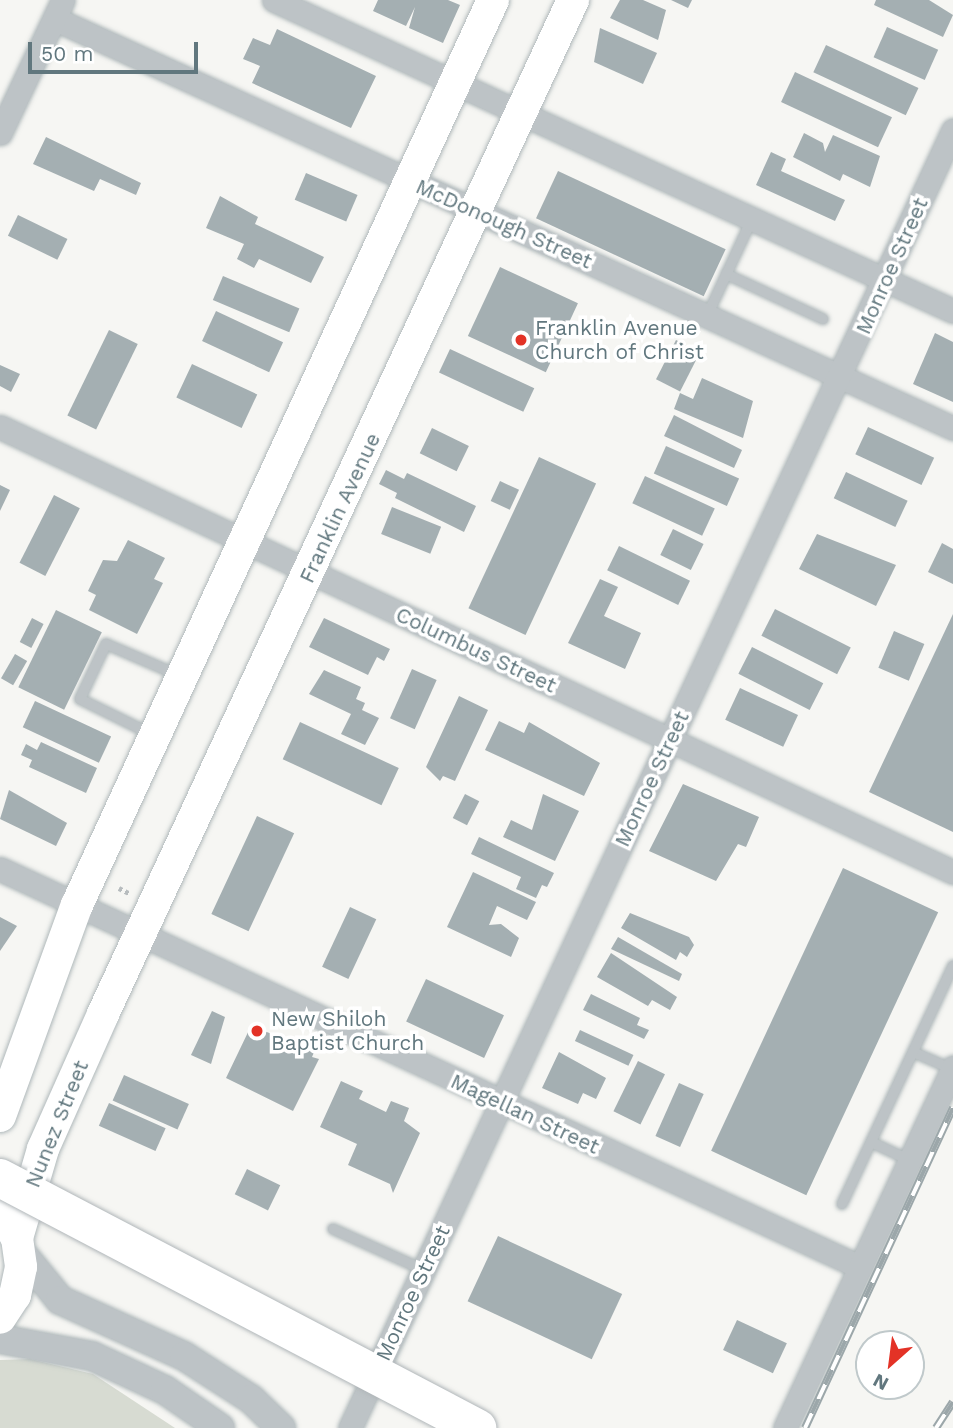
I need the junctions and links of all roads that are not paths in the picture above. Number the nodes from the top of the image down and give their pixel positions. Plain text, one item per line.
1 (274, 0) edge
2 (493, 0) edge
3 (573, 0) edge
4 (59, 10) edge
5 (456, 81) junction
6 (523, 111) junction
7 (953, 130) edge
8 (0, 134) edge
9 (409, 181) junction
10 (476, 210) junction
11 (752, 219) junction
12 (726, 274) junction
13 (886, 281) junction
14 (953, 311) edge
15 (707, 316) junction
16 (823, 318) dead end
17 (841, 377) junction
18 (0, 427) edge
19 (953, 428) edge
20 (242, 542) junction
21 (310, 574) junction
22 (180, 676) junction
23 (153, 734) junction
24 (670, 740) junction
25 (0, 869) edge
26 (953, 872) edge
27 (77, 905) junction
28 (140, 934) junction
29 (953, 966) edge
30 (103, 1014) joint
31 (913, 1052) junction
32 (952, 1068) edge
33 (502, 1104) junction
34 (0, 1116) edge
35 (871, 1142) junction
36 (909, 1160) junction
37 (0, 1178) edge
38 (842, 1205) dead end
39 (0, 1209) edge
40 (332, 1229) dead end
41 (19, 1245) junction
42 (860, 1267) junction
43 (424, 1270) junction
44 (0, 1318) edge
45 (0, 1339) edge
46 (220, 1428) edge
47 (281, 1428) edge
48 (350, 1428) edge
49 (477, 1428) edge
50 (785, 1428) edge

1 - 5 street
2 - 5 main road
3 - 6 main road, Franklin Avenue
4 - 8 street
4 - 9 street, McDonough Street
5 - 6 street
5 - 9 main road
6 - 10 main road, Franklin Avenue
6 - 11 street
7 - 13 street, Monroe Street
9 - 10 street, McDonough Street
9 - 20 main road
10 - 15 street, McDonough Street
10 - 21 main road, Franklin Avenue
11 - 12 lane
11 - 13 street
12 - 15 lane
12 - 16 lane
13 - 14 street
13 - 17 street, Monroe Street
15 - 17 street, McDonough Street
17 - 19 street, McDonough Street
17 - 24 street, Monroe Street
18 - 20 street, Columbus Street
20 - 21 street, Columbus Street
20 - 22 main road
21 - 24 street, Columbus Street
21 - 28 main road, Franklin Avenue
22 - 23 main road
22 - 23 lane
23 - 27 main road
24 - 26 street, Columbus Street
24 - 33 street, Monroe Street
25 - 27 street, Magellan Street
27 - 28 street, Magellan Street
27 - 34 main road
28 - 30 main road, Franklin Avenue
28 - 33 street, Magellan Street
29 - 31 lane
30 - 41 main road, Nunez Street
31 - 32 lane
31 - 35 lane
32 - 36 street
33 - 42 street, Magellan Street
33 - 43 street, Monroe Street
35 - 36 lane
35 - 38 lane
36 - 42 street
37 - 49 highway, bridge
39 - 41 main road
40 - 43 lane
41 - 44 main road, Nunez Street
41 - 47 street
42 - 50 street
43 - 48 street, Monroe Street
45 - 46 street

